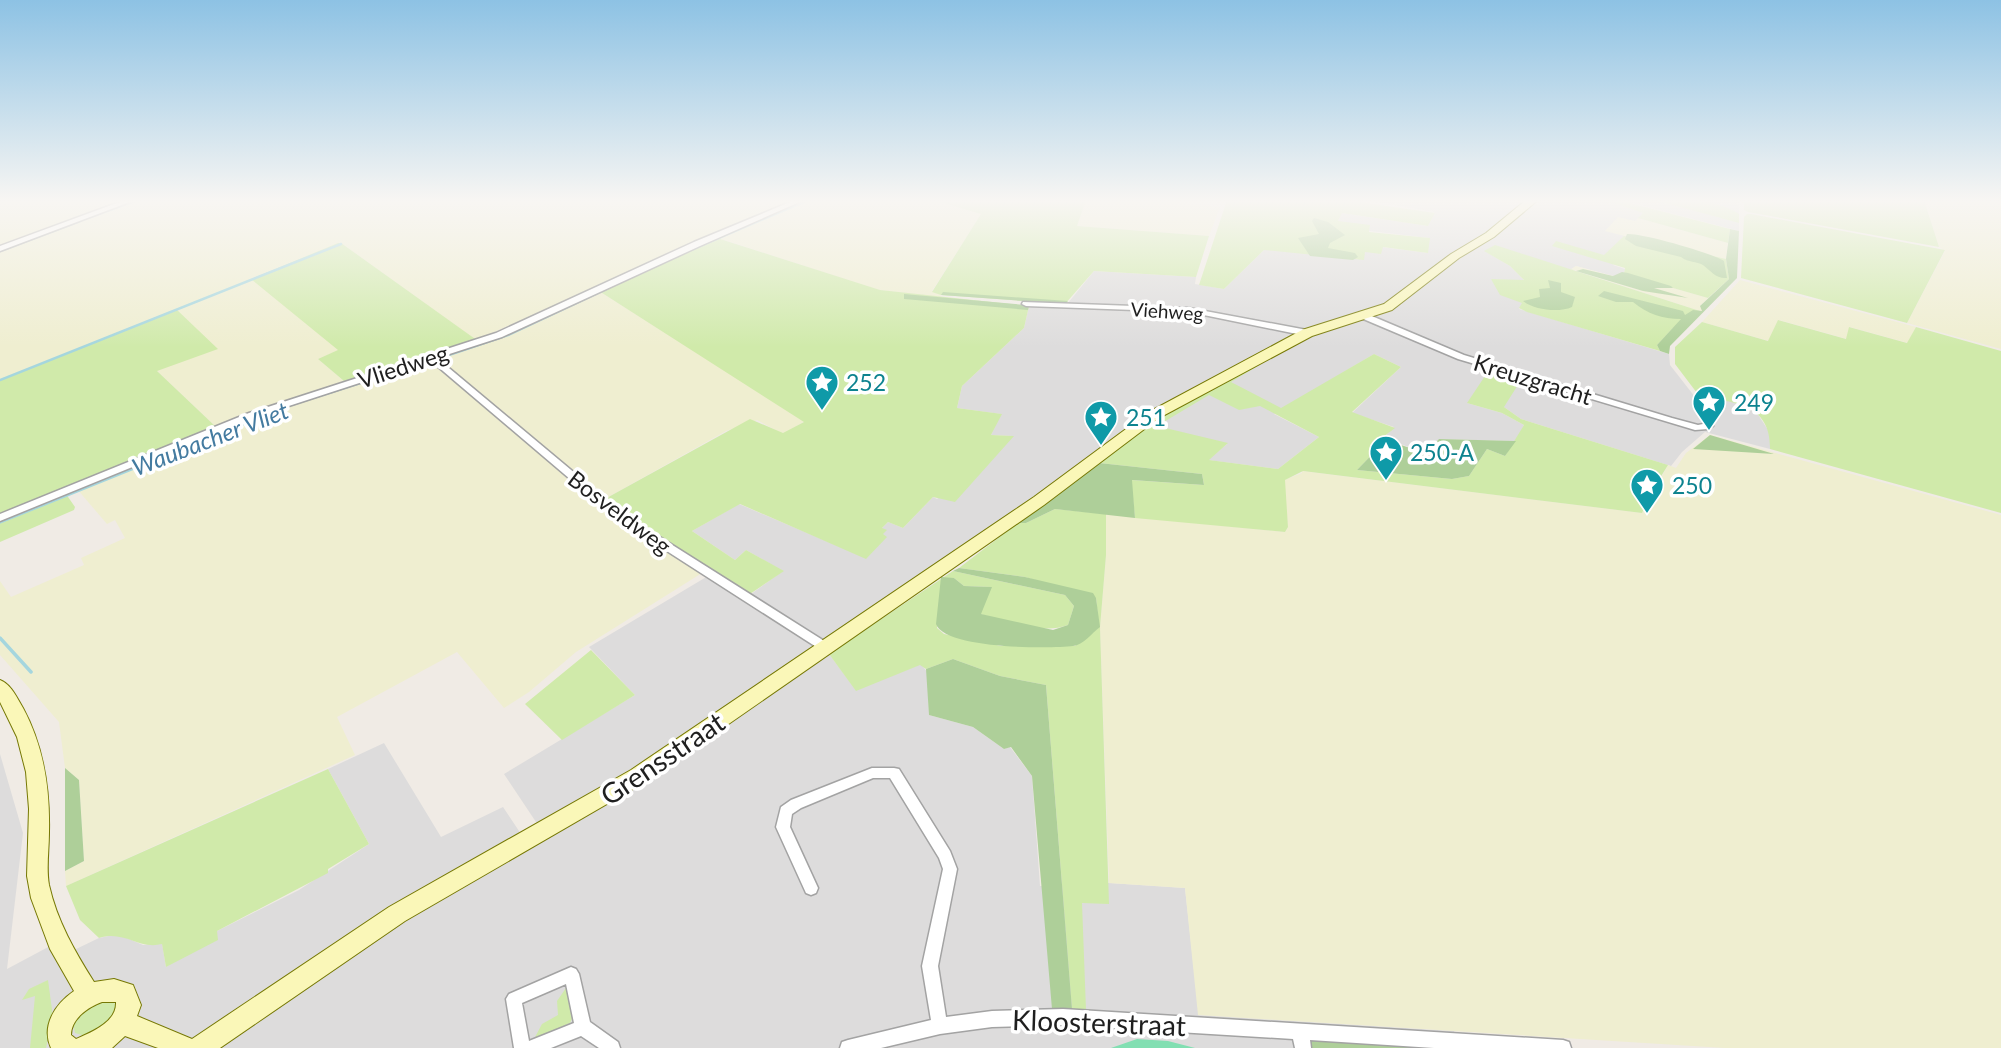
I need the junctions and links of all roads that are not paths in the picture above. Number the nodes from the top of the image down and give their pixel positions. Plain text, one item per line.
1 (686, 249) edge
2 (1468, 249) edge
3 (1026, 303) dead end
4 (1364, 316) junction
5 (1307, 333) junction
6 (430, 357) junction
7 (1708, 426) dead end
8 (0, 518) edge
9 (825, 647) junction
10 (0, 687) edge
11 (811, 888) dead end
12 (89, 995) junction
13 (121, 1023) junction
14 (940, 1026) junction
15 (583, 1027) junction
16 (1300, 1031) junction
17 (897, 1042) edge
18 (68, 1048) edge
19 (83, 1048) edge
20 (185, 1048) edge
21 (198, 1048) edge
22 (522, 1048) edge
23 (532, 1048) edge
24 (612, 1048) edge
25 (848, 1048) edge
26 (1303, 1048) edge
27 (1563, 1048) edge

1 - 6 street, Vliedweg
2 - 4 main road, Grensstraat
3 - 5 street, Viehweg
4 - 5 main road, Grensstraat
4 - 7 street, Kreuzgracht
5 - 9 main road, Grensstraat
6 - 8 street, Vliedweg
6 - 9 street, Bosveldweg
9 - 21 main road, Grensstraat
10 - 12 main road
11 - 14 street
12 - 13 main road
12 - 18 main road
13 - 19 main road
13 - 20 main road
14 - 16 street, Kloosterstraat
14 - 17 street, Kloosterstraat
15 - 22 street
15 - 23 street
15 - 24 street
16 - 26 street
16 - 27 street, Kloosterstraat
17 - 25 street, Kloosterstraat

